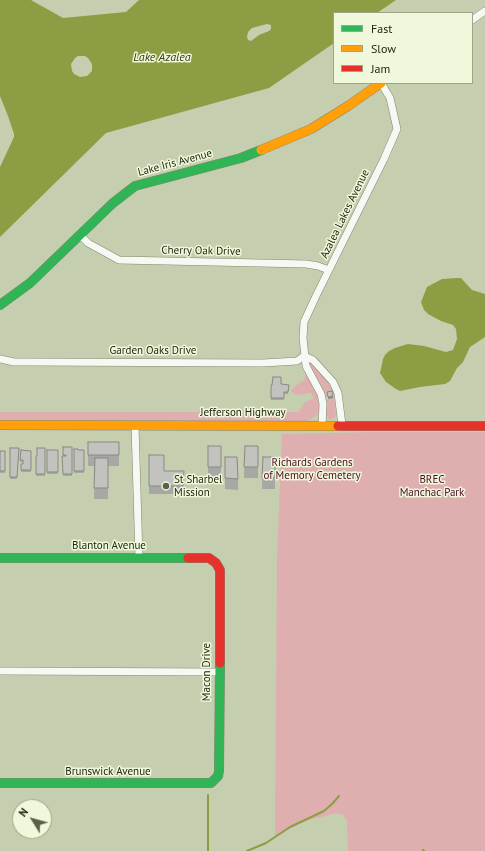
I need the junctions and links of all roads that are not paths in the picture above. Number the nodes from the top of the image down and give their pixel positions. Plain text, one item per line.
1 (485, 11) edge
2 (473, 19) edge
3 (380, 84) edge
4 (382, 84) edge
5 (80, 235) junction
6 (329, 270) junction
7 (0, 305) edge
8 (304, 356) junction
9 (0, 359) edge
10 (0, 425) edge
11 (135, 425) junction
12 (322, 426) junction
13 (342, 426) junction
14 (485, 426) edge
15 (0, 558) edge
16 (139, 558) junction
17 (216, 563) joint
18 (0, 671) edge
19 (219, 672) junction
20 (215, 780) joint
21 (0, 783) edge

1 - 2 street
3 - 5 street, Lake Iris Avenue
4 - 6 street, Azalea Lakes Avenue
5 - 6 street, Cherry Oak Drive
5 - 7 street, Lake Iris Avenue
6 - 8 street, Azalea Lakes Avenue
8 - 9 street, Garden Oaks Drive
8 - 12 street, Azalea Lakes Avenue
8 - 13 street
10 - 11 street, Jefferson Highway
11 - 12 street, Jefferson Highway
11 - 16 street
12 - 13 street, Jefferson Highway
13 - 14 street, Jefferson Highway
15 - 16 street, Blanton Avenue
16 - 17 street, Blanton Avenue
17 - 19 street, Macon Drive
18 - 19 street
19 - 20 street, Macon Drive
20 - 21 street, Brunswick Avenue

